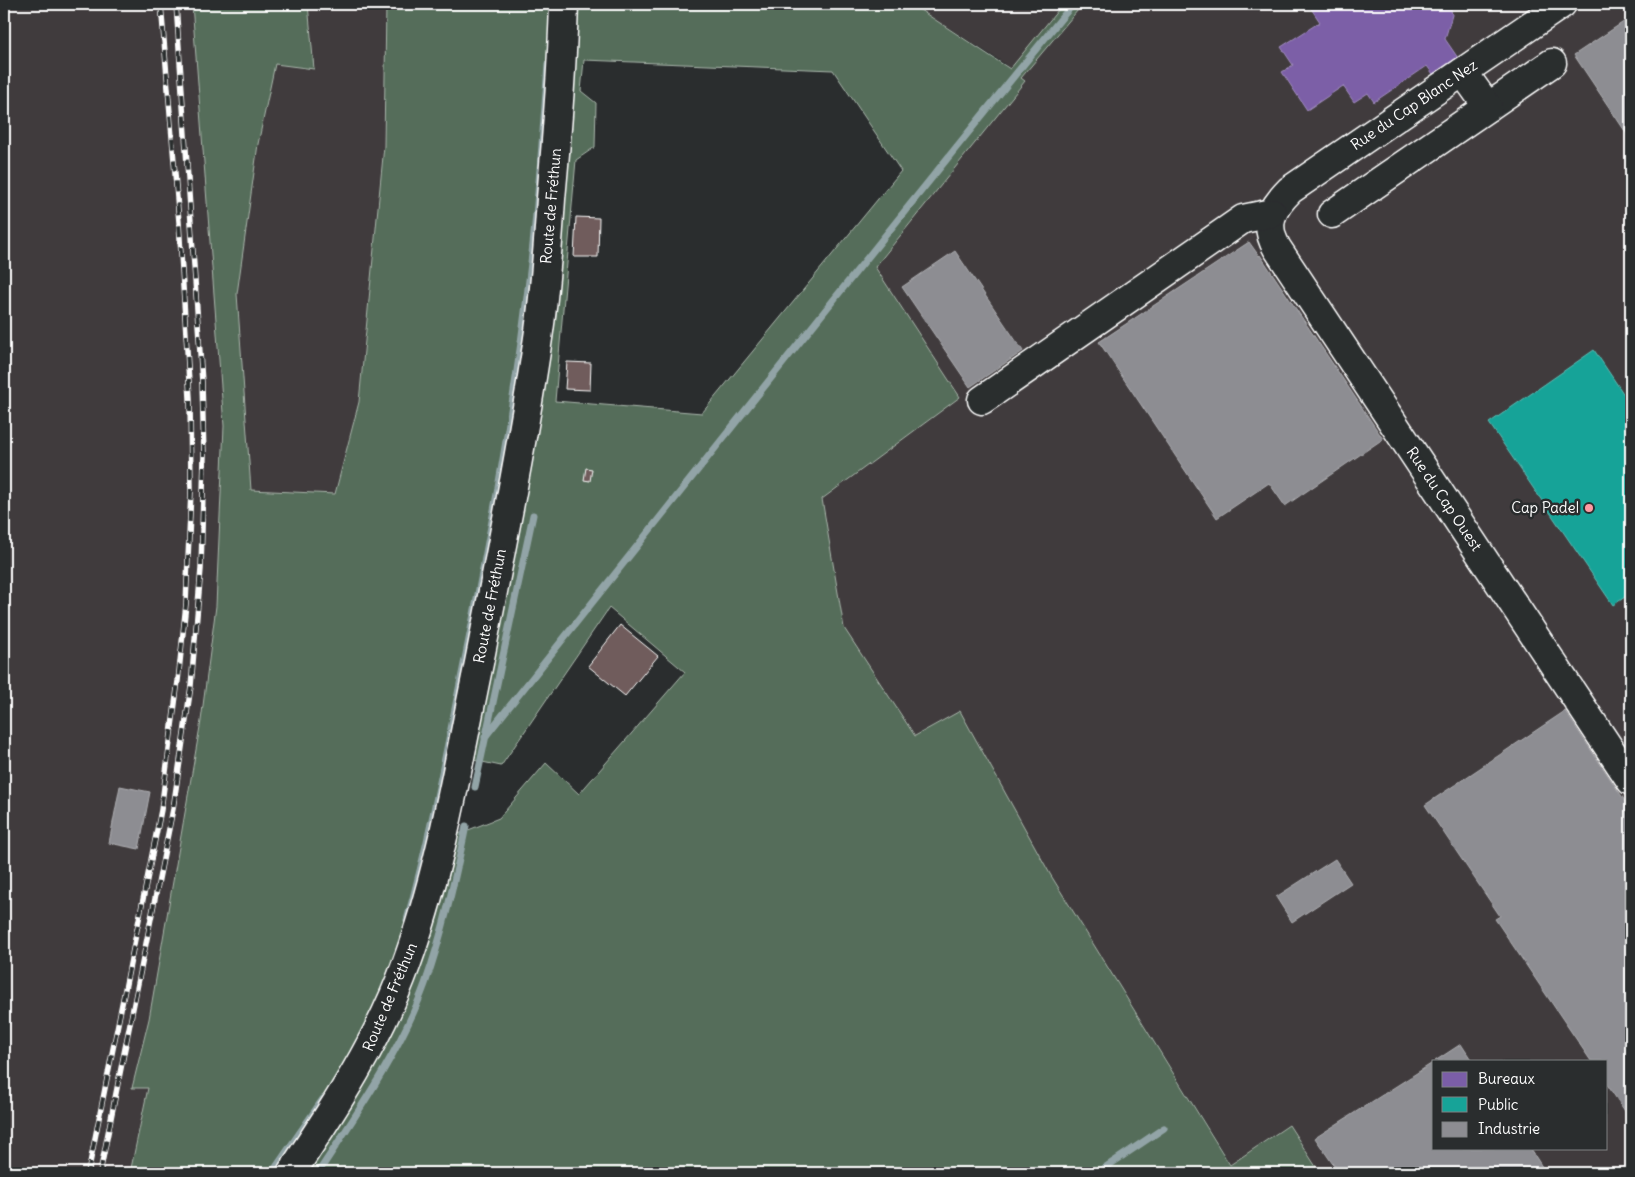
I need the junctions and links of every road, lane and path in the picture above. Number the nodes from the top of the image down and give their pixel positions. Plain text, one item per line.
1 (564, 4) edge
2 (1550, 6) edge
3 (1552, 63) dead end
4 (1463, 72) junction
5 (1488, 108) junction
6 (1272, 213) junction
7 (1332, 214) dead end
8 (982, 400) dead end
9 (1631, 781) edge
10 (291, 1173) edge

1 - 10 street, Route de Fréthun
2 - 4 street, Rue du Cap Blanc Nez
3 - 5 street
4 - 5 street
4 - 6 street, Rue du Cap Blanc Nez
5 - 7 street
6 - 8 street
6 - 9 street, Rue du Cap Ouest

